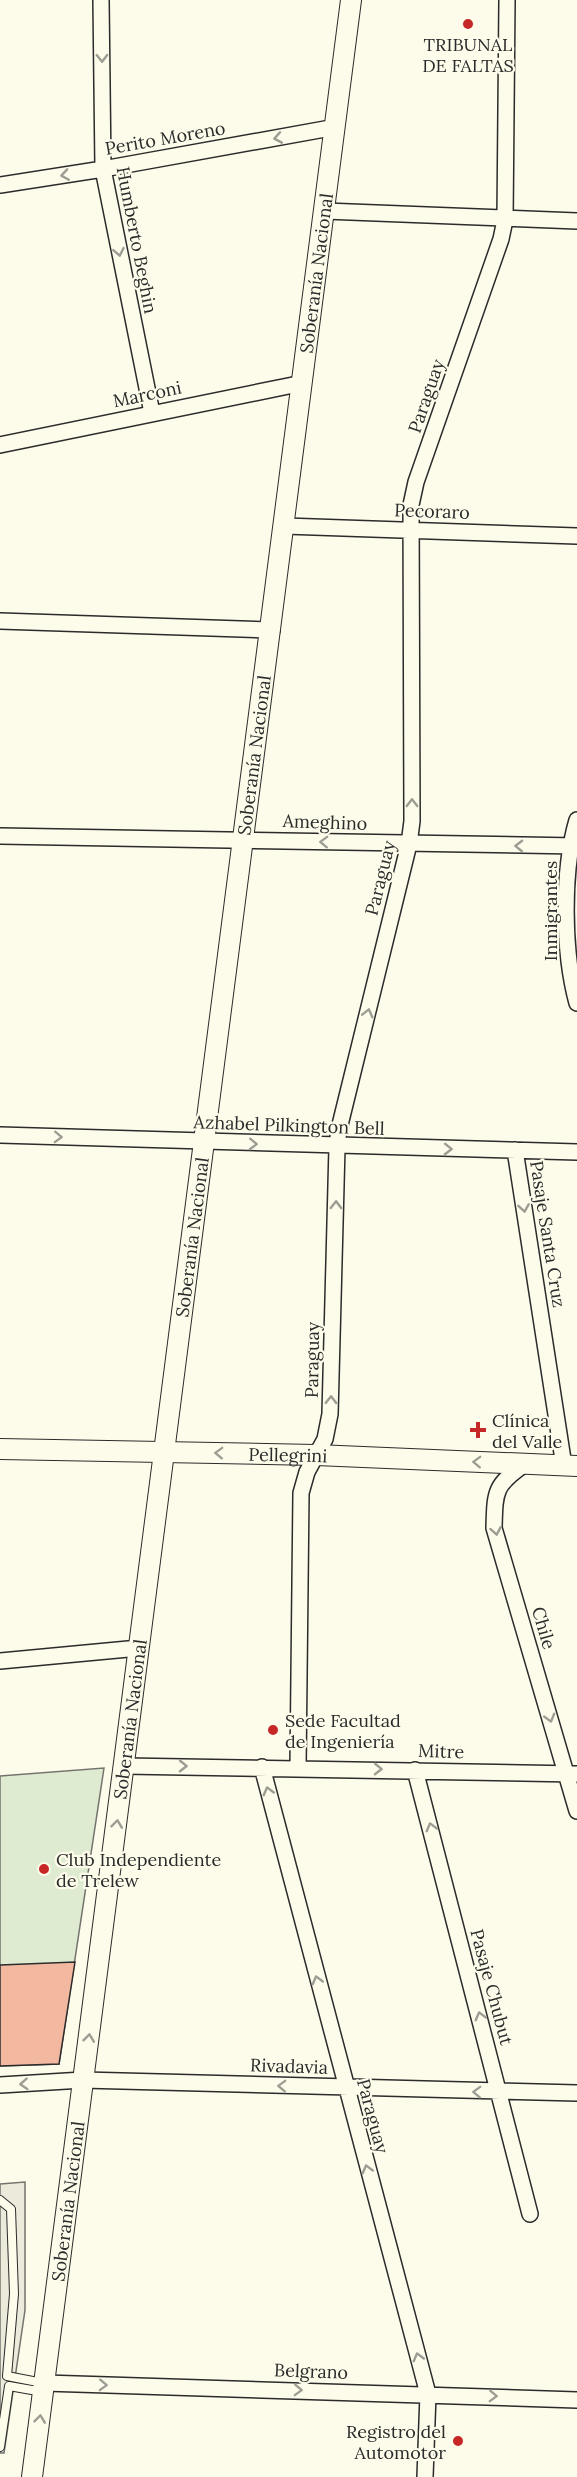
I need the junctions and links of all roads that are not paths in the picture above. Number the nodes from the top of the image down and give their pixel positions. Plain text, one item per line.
1 (101, 0) edge
2 (351, 0) edge
3 (507, 0) edge
4 (336, 127) junction
5 (103, 169) junction
6 (0, 185) edge
7 (325, 211) junction
8 (505, 220) junction
9 (577, 221) edge
10 (303, 383) junction
11 (152, 413) junction
12 (0, 446) edge
13 (285, 526) junction
14 (411, 529) junction
15 (577, 536) edge
16 (0, 621) edge
17 (272, 630) junction
18 (577, 820) edge
19 (0, 836) edge
20 (244, 839) junction
21 (409, 844) junction
22 (573, 846) edge
23 (577, 1003) edge
24 (0, 1135) edge
25 (206, 1143) junction
26 (337, 1147) junction
27 (515, 1150) junction
28 (577, 1152) edge
29 (0, 1449) edge
30 (166, 1451) junction
31 (316, 1455) junction
32 (525, 1464) junction
33 (570, 1466) edge
34 (140, 1648) junction
35 (0, 1661) edge
36 (125, 1766) junction
37 (262, 1767) junction
38 (298, 1768) junction
39 (416, 1770) junction
40 (572, 1774) edge
41 (577, 1811) edge
42 (83, 2080) junction
43 (0, 2085) edge
44 (345, 2088) junction
45 (500, 2093) junction
46 (577, 2094) edge
47 (0, 2200) edge
48 (530, 2214) dead end
49 (4, 2386) edge
50 (44, 2387) junction
51 (428, 2394) junction
52 (577, 2400) edge
53 (0, 2447) edge
54 (32, 2477) edge
55 (424, 2477) edge

1 -> 5 street, Humberto Beghin
2 - 4 street, Soberanía Nacional
3 - 8 street, Paraguay
4 -> 5 street, Perito Moreno
4 - 7 street, Soberanía Nacional
5 -> 6 street, Perito Moreno
5 -> 11 street, Humberto Beghin
7 - 8 street
7 - 10 street, Soberanía Nacional
8 - 9 street
8 - 14 street, Paraguay
10 - 11 street, Marconi
10 - 13 street, Soberanía Nacional
11 - 12 street, Marconi
13 - 14 street, Pecoraro
13 - 17 street, Soberanía Nacional
14 - 15 street, Pecoraro
21 -> 14 street, Paraguay
16 - 17 street
17 - 20 street, Soberanía Nacional
18 - 22 street, Inmigrantes
19 - 20 street, Ameghino
21 -> 20 street, Ameghino
20 - 25 street, Soberanía Nacional
22 -> 21 street, Ameghino
26 -> 21 street, Paraguay
22 - 23 street, Inmigrantes
24 -> 25 street, Azhabel Pilkington Bell
25 -> 26 street, Azhabel Pilkington Bell
25 - 30 street, Soberanía Nacional
26 -> 27 street, Azhabel Pilkington Bell
31 -> 26 street, Paraguay
27 - 28 street, Azhabel Pilkington Bell
27 -> 33 street, Pasaje Santa Cruz
29 - 30 street, Pellegrini
31 -> 30 street, Pellegrini
30 - 34 street, Soberanía Nacional
32 -> 31 street, Pellegrini
31 - 38 street, Paraguay
32 - 33 street, Pellegrini
32 -> 40 street, Chile
34 - 35 street
34 - 36 street, Soberanía Nacional
36 -> 37 street, Mitre
42 -> 36 street, Soberanía Nacional
37 - 38 street, Mitre
44 -> 37 street, Paraguay
38 -> 39 street, Mitre
39 - 40 street, Mitre
45 -> 39 street, Pasaje Chubut
40 - 41 street, Chile
42 -> 43 street, Rivadavia
44 -> 42 street, Rivadavia
42 - 50 street, Soberanía Nacional
45 -> 44 street, Rivadavia
51 -> 44 street, Paraguay
45 - 46 street, Rivadavia
45 - 48 street, Pasaje Chubut
47 - 50 lane
49 - 50 lane
49 - 53 lane
50 -> 51 street, Belgrano
54 -> 50 street, Soberanía Nacional
51 -> 52 street, Belgrano
51 - 55 street, Paraguay

